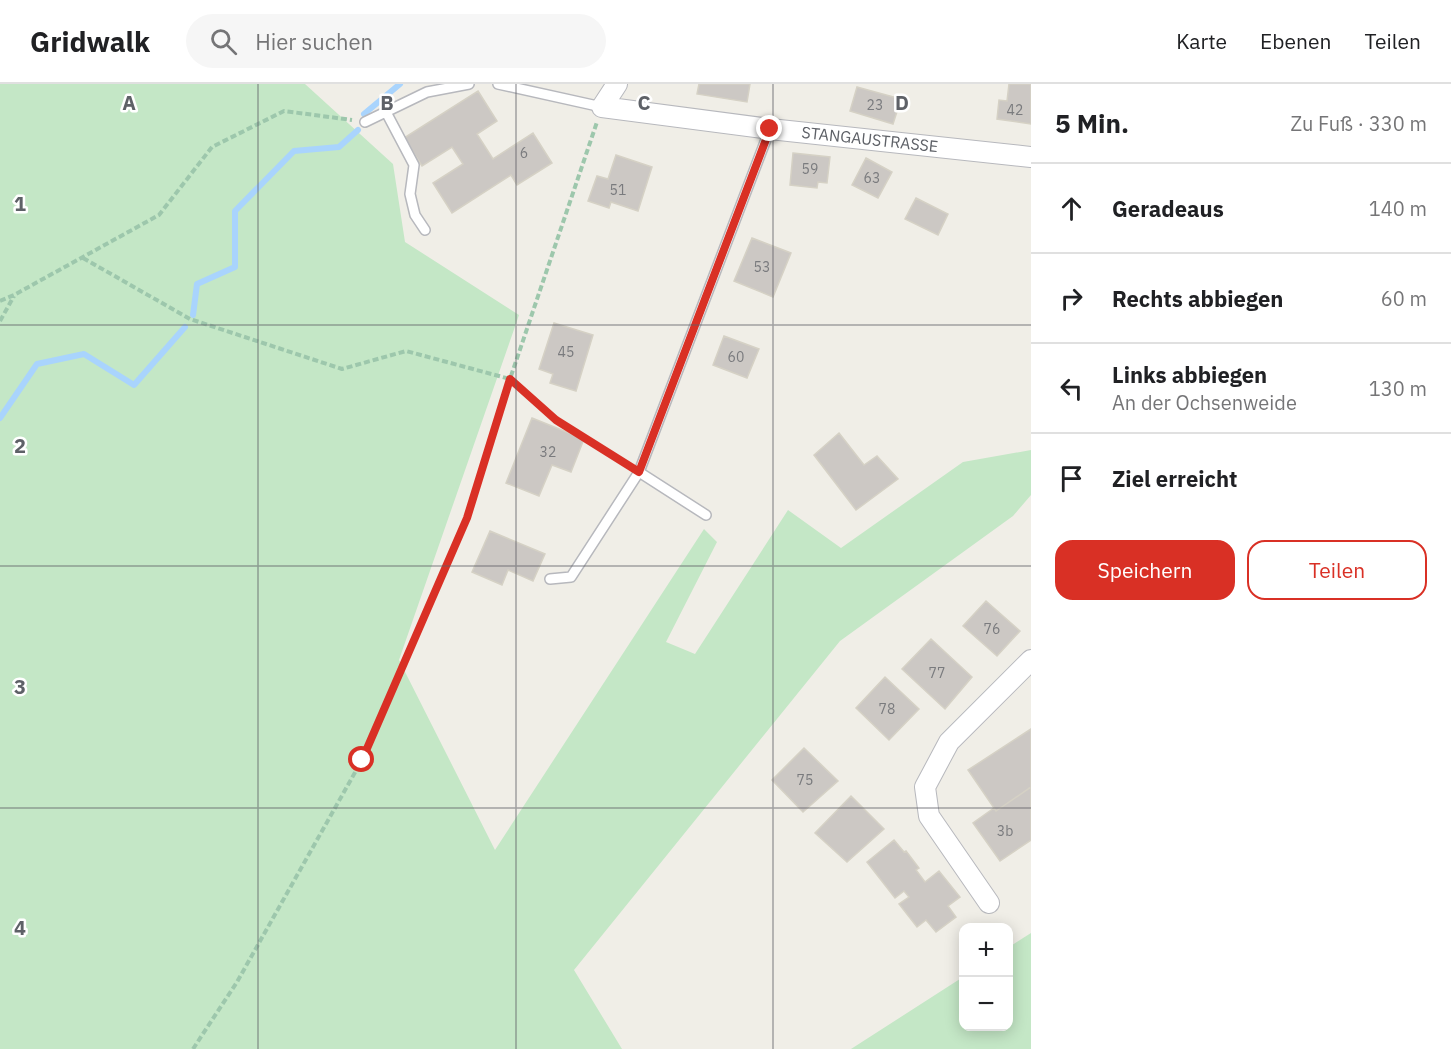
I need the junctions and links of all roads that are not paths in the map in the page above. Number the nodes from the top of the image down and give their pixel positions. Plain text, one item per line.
1 (469, 84) edge
2 (498, 84) edge
3 (617, 84) edge
4 (602, 107) junction
5 (386, 112) junction
6 (365, 122) road end
7 (770, 129) junction
8 (1031, 157) edge
9 (425, 230) dead end
10 (639, 472) junction
11 (706, 515) dead end
12 (550, 579) dead end
13 (1031, 660) edge
14 (989, 903) dead end

1 - 5 lane
2 - 4 lane, STANGAUSTRASSE
3 - 4 street
4 - 7 street, STANGAUSTRASSE
5 - 6 lane
5 - 9 lane
7 - 8 street, STANGAUSTRASSE
7 - 10 lane
10 - 11 lane
10 - 12 lane
13 - 14 street

